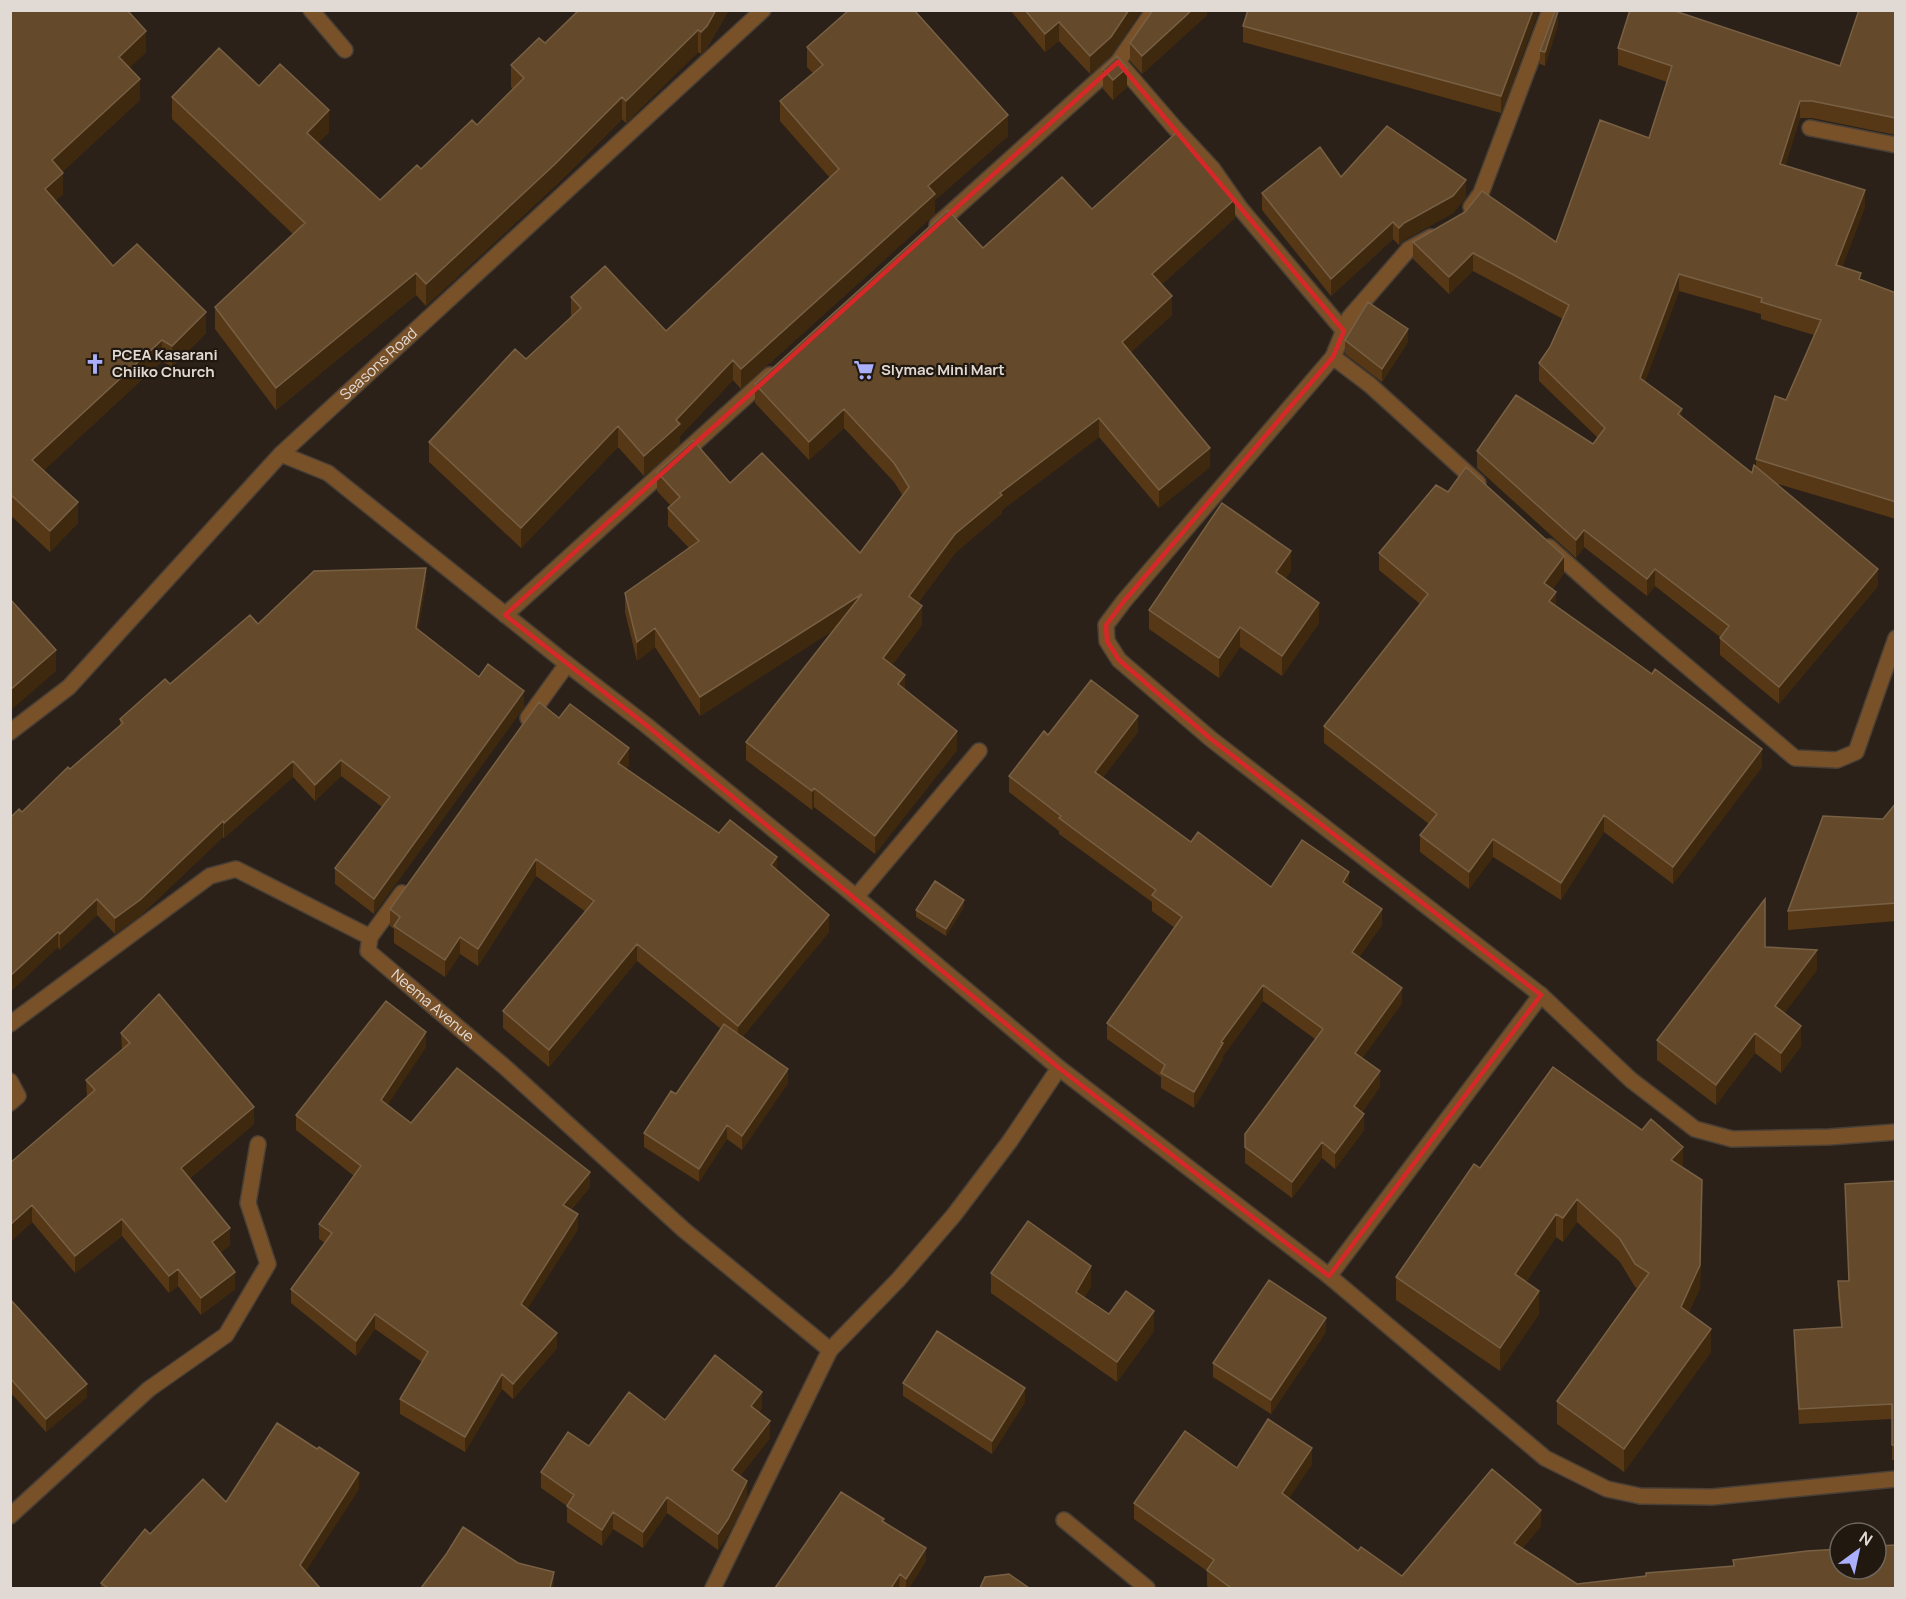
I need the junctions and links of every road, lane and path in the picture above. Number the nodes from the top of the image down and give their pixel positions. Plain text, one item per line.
1 (311, 10) edge
2 (763, 10) edge
3 (1154, 10) edge
4 (1550, 10) edge
5 (345, 50) dead end
6 (1118, 62) junction
7 (1810, 128) edge
8 (1896, 145) edge
9 (1460, 221) edge
10 (1440, 232) edge
11 (924, 236) edge
12 (1344, 331) junction
13 (1333, 357) junction
14 (783, 363) edge
15 (281, 454) junction
16 (1492, 495) edge
17 (1535, 534) edge
18 (505, 615) junction
19 (1896, 638) edge
20 (567, 664) junction
21 (10, 732) edge
22 (518, 732) edge
23 (979, 751) dead end
24 (412, 878) edge
25 (856, 897) junction
26 (370, 936) junction
27 (1541, 995) junction
28 (10, 1024) edge
29 (1059, 1068) junction
30 (10, 1081) edge
31 (10, 1103) edge
32 (1896, 1132) edge
33 (258, 1144) dead end
34 (1329, 1276) junction
35 (830, 1350) junction
36 (1896, 1479) edge
37 (10, 1516) edge
38 (1064, 1520) dead end
39 (713, 1588) edge
40 (1147, 1588) edge

1 - 5 street
2 - 15 street, Seasons Road
3 - 6 street
4 - 9 street
6 - 11 street
6 - 12 street
7 - 8 street
10 - 12 street
12 - 13 street
13 - 16 street
13 - 27 street
14 - 18 street
15 - 18 street
15 - 21 street, Seasons Road
17 - 19 street
18 - 20 street
20 - 22 street
20 - 25 street
23 - 25 street
24 - 26 street
25 - 29 street
26 - 28 street
26 - 35 street, Neema Avenue
27 - 32 street
27 - 34 street
29 - 34 street
29 - 35 street
30 - 31 street
33 - 37 street
34 - 36 street
35 - 39 street
38 - 40 street

